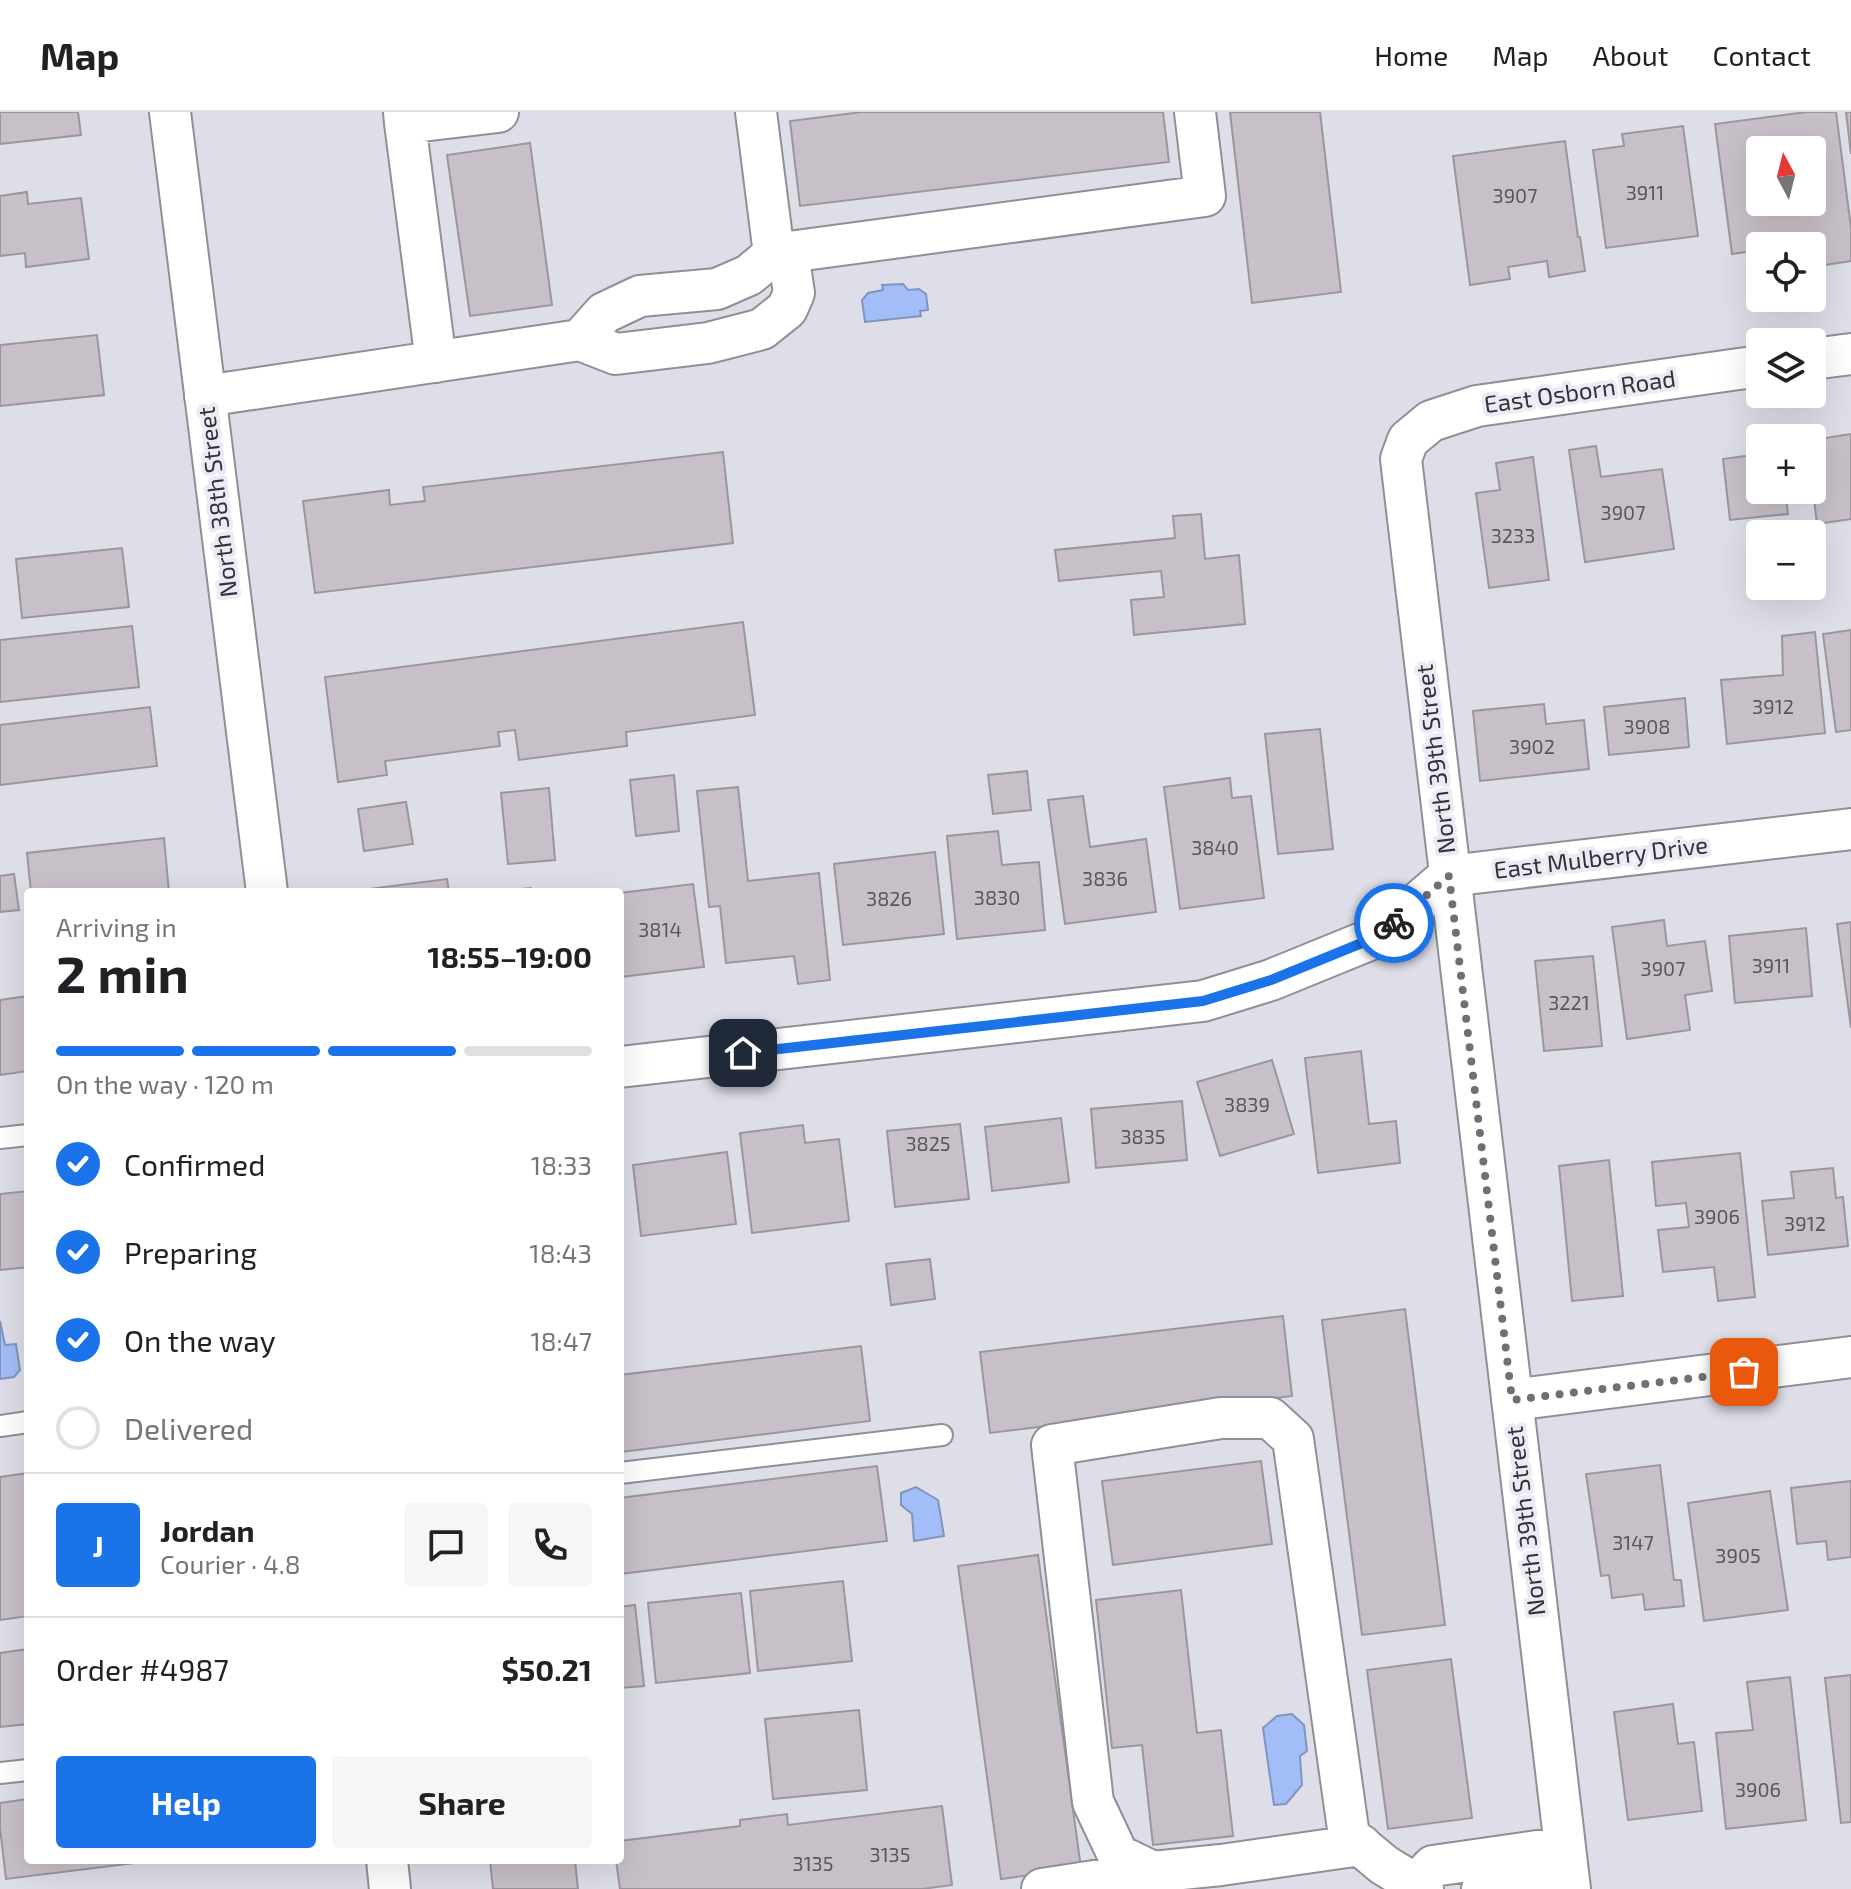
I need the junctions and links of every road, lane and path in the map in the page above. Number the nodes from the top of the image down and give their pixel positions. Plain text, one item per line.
1 (170, 112) edge
2 (498, 112) edge
3 (756, 112) edge
4 (1195, 112) edge
5 (405, 117) edge
6 (774, 254) junction
7 (711, 290) junction
8 (724, 338) junction
9 (580, 340) junction
10 (1851, 354) edge
11 (1826, 357) edge
12 (436, 362) junction
13 (1746, 368) edge
14 (205, 396) junction
15 (1408, 440) joint
16 (1851, 829) edge
17 (1449, 876) junction
18 (266, 888) edge
19 (624, 1067) edge
20 (24, 1135) edge
21 (0, 1138) edge
22 (1851, 1357) edge
23 (1512, 1400) junction
24 (24, 1423) edge
25 (0, 1426) edge
26 (942, 1435) dead end
27 (624, 1473) edge
28 (24, 1770) edge
29 (0, 1773) edge
30 (1361, 1845) junction
31 (387, 1864) edge
32 (1568, 1871) edge
33 (1153, 1872) junction
34 (1419, 1887) edge
35 (390, 1889) edge
36 (1042, 1889) edge
37 (1482, 1889) edge

1 - 14 street, North 38th Street
2 - 5 street
3 - 6 street
4 - 6 street
5 - 12 street
6 - 7 street
6 - 8 street
7 - 8 street
7 - 9 street
8 - 9 street
9 - 12 street
10 - 11 street
12 - 14 street
13 - 15 street, East Osborn Road
14 - 18 street, North 38th Street
15 - 17 street, North 39th Street
16 - 17 street, East Mulberry Drive
17 - 19 street
17 - 23 street, North 39th Street
20 - 21 lane
22 - 23 street
23 - 32 street, North 39th Street
24 - 25 lane
26 - 27 lane
28 - 29 lane
30 - 33 street
30 - 33 street
30 - 34 street
31 - 35 street
32 - 34 street
32 - 37 street
33 - 36 street

